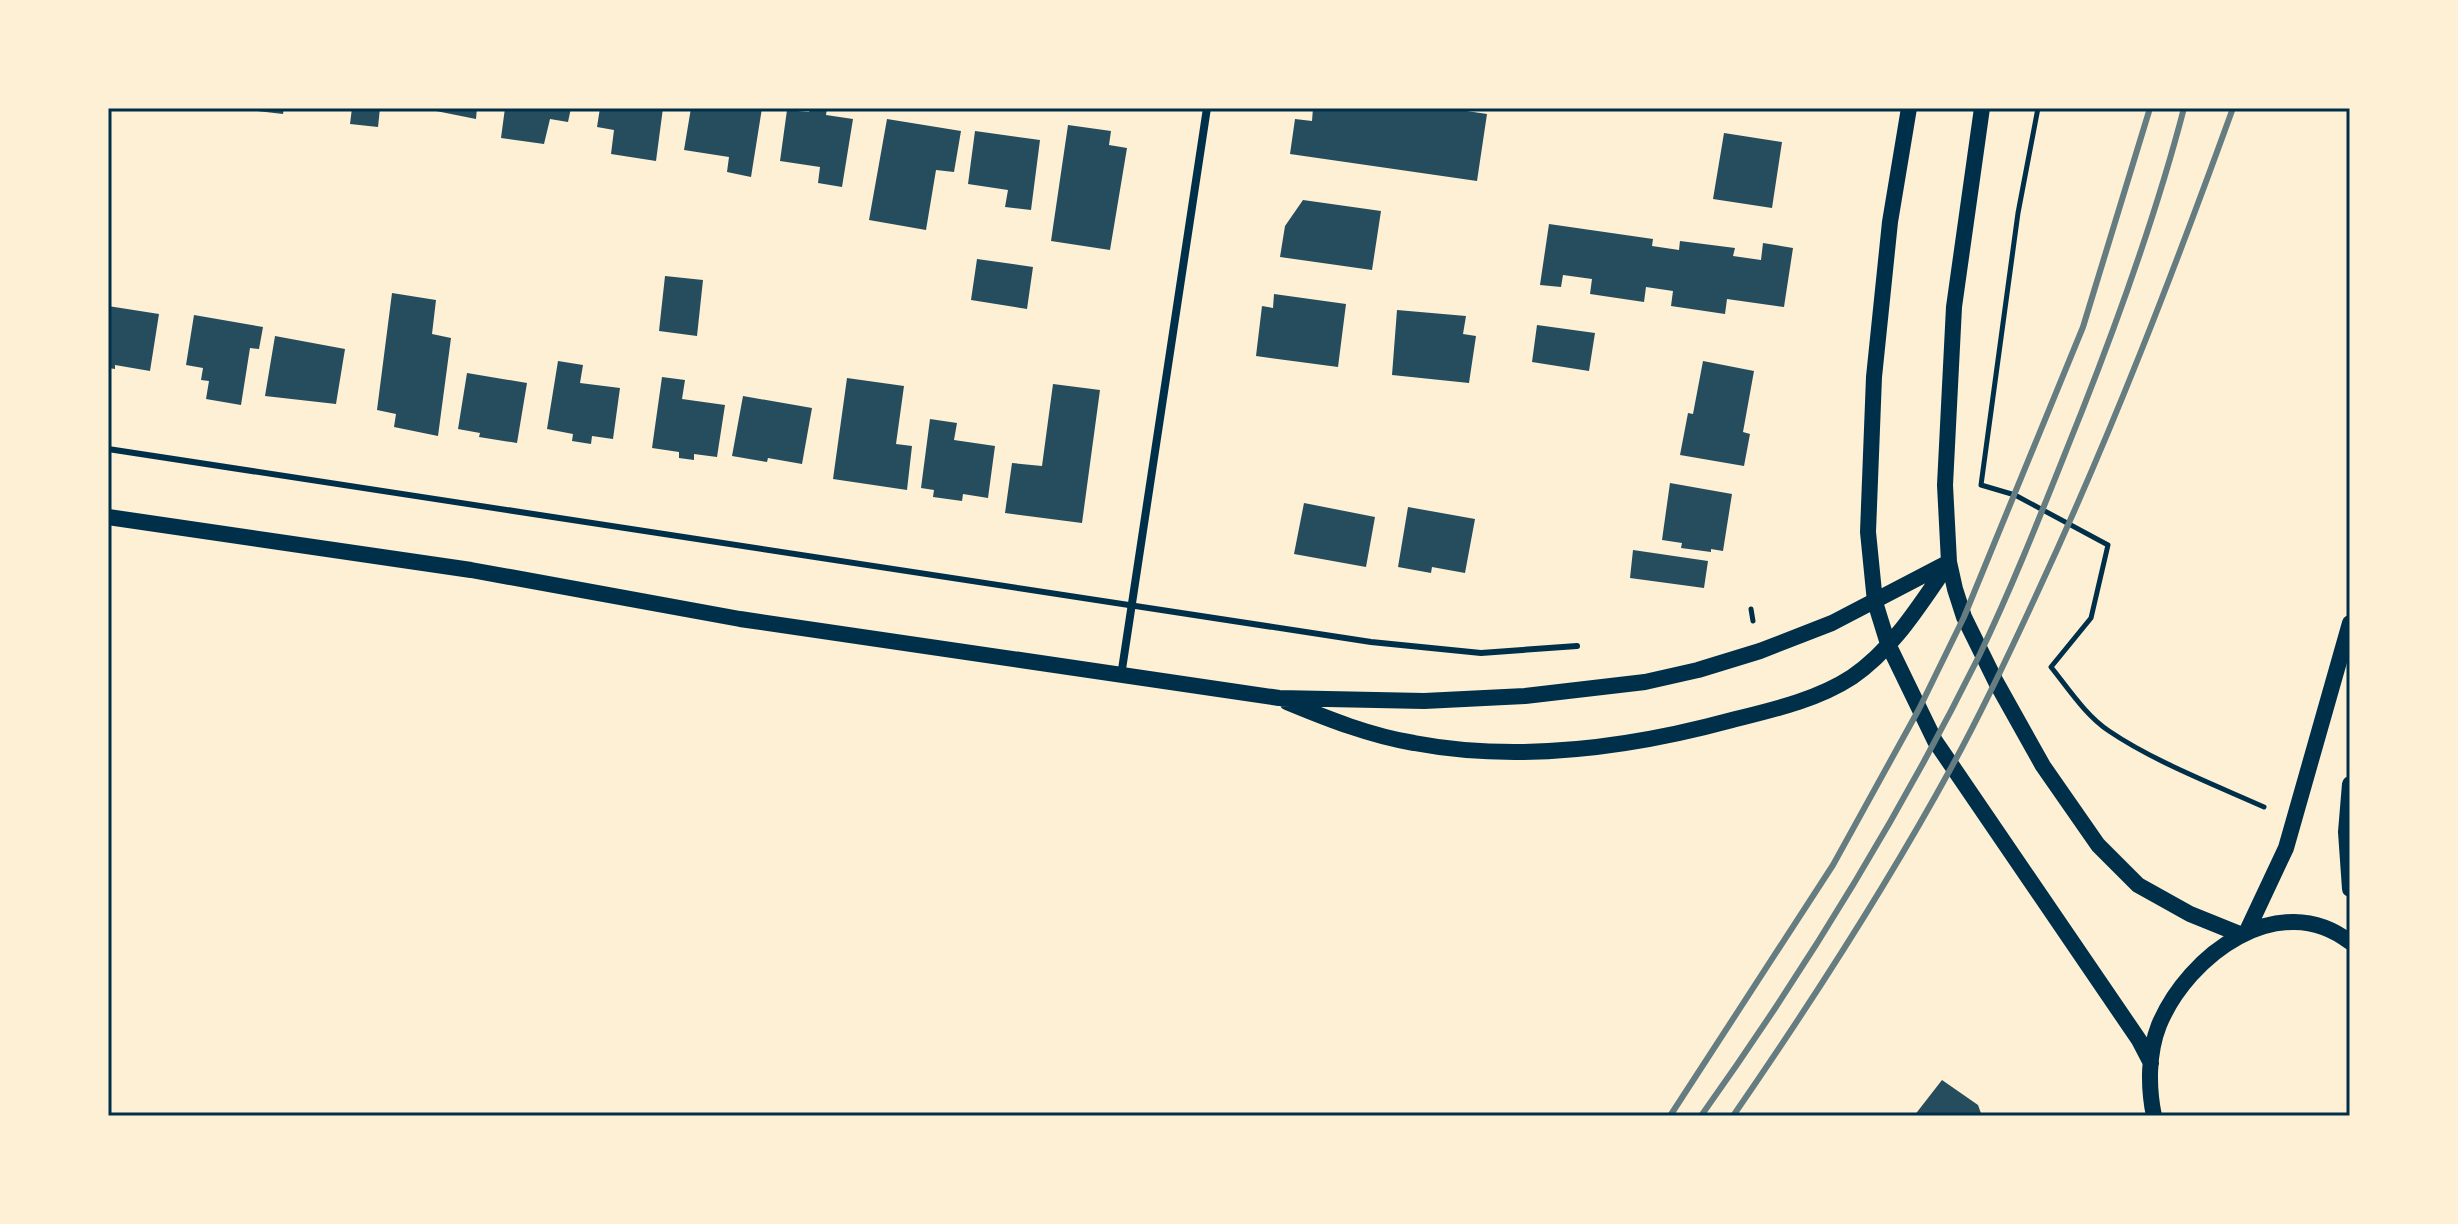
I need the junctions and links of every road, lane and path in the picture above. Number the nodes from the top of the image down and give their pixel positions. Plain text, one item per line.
1 (1207, 108) edge
2 (1909, 108) edge
3 (1982, 108) edge
4 (2038, 108) edge
5 (108, 449) edge
6 (108, 517) edge
7 (1949, 562) junction
8 (1875, 602) junction
9 (1130, 606) junction
10 (1751, 609) dead end
11 (1753, 621) dead end
12 (2350, 623) edge
13 (1888, 644) junction
14 (1577, 646) dead end
15 (1121, 677) junction
16 (1279, 698) junction
17 (2350, 784) edge
18 (2264, 807) dead end
19 (2350, 889) edge
20 (2244, 933) junction
21 (2350, 942) edge
22 (2151, 1063) junction
23 (2154, 1116) edge

1 - 9 street
2 - 8 main road
3 - 7 main road
4 - 18 path
5 - 9 lane
6 - 15 main road
7 - 8 main road
7 - 13 main road
7 - 20 main road
8 - 13 main road
8 - 16 main road
9 - 14 lane
9 - 15 street
10 - 11 path
12 - 20 main road
13 - 16 main road
13 - 22 main road
15 - 16 main road
17 - 19 main road
20 - 21 main road
20 - 22 main road
22 - 23 main road

